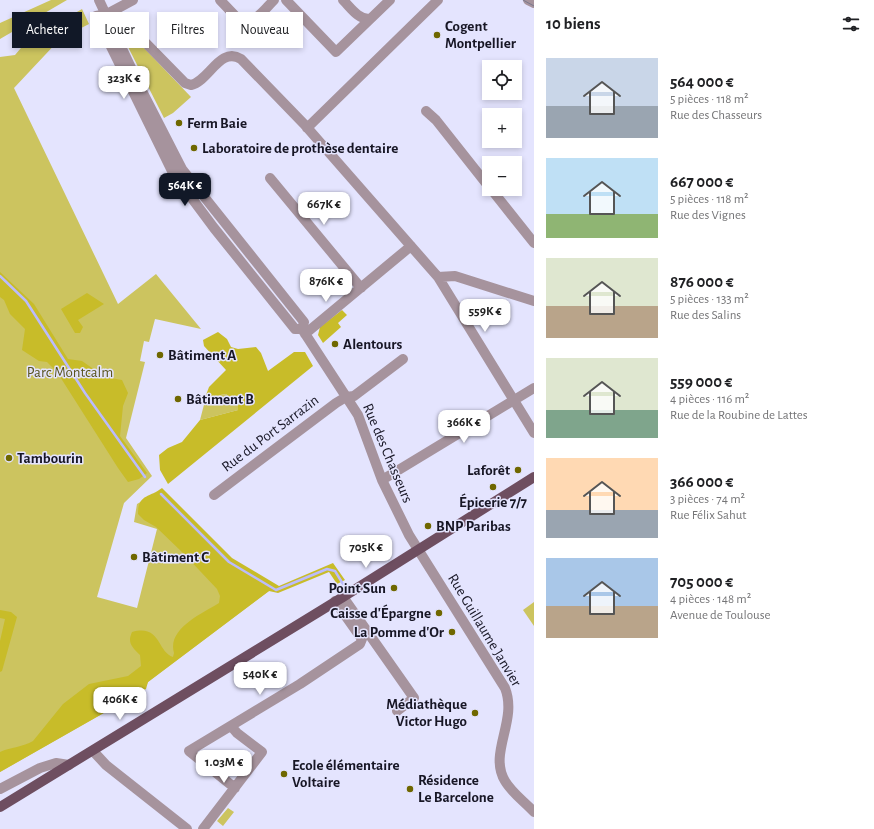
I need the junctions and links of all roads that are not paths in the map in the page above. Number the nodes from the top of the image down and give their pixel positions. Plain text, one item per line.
1 (100, 0) edge
2 (133, 0) edge
3 (220, 0) edge
4 (274, 0) edge
5 (286, 0) edge
6 (343, 0) edge
7 (390, 0) edge
8 (438, 0) edge
9 (528, 0) edge
10 (534, 3) edge
11 (106, 12) edge
12 (111, 12) edge
13 (369, 19) junction
14 (149, 46) edge
15 (114, 48) edge
16 (122, 48) edge
17 (141, 98) junction
18 (426, 111) dead end
19 (307, 128) junction
20 (270, 178) dead end
21 (482, 178) edge
22 (496, 196) edge
23 (534, 243) edge
24 (411, 246) junction
25 (438, 277) junction
26 (362, 288) junction
27 (534, 301) edge
28 (303, 332) junction
29 (403, 359) dead end
30 (534, 388) edge
31 (346, 397) junction
32 (514, 401) junction
33 (534, 433) edge
34 (534, 477) edge
35 (382, 480) junction
36 (214, 495) dead end
37 (418, 550) junction
38 (339, 599) junction
39 (397, 711) dead end
40 (231, 726) junction
41 (93, 751) junction
42 (69, 765) junction
43 (235, 788) junction
44 (0, 789) edge
45 (0, 807) edge
46 (534, 812) edge
47 (188, 829) edge
48 (203, 829) edge

1 - 11 street, Rue des Chasseurs
2 - 12 street
3 - 4 street
5 - 13 street
6 - 13 street
7 - 13 street
8 - 19 street
9 - 10 street
14 - 19 street
15 - 17 street, Rue des Chasseurs
16 - 17 street, Rue des Chasseurs
17 - 28 street, Rue des Chasseurs
18 - 21 street
19 - 24 street
20 - 26 street
22 - 23 street
24 - 25 street
24 - 26 street
25 - 27 street
25 - 32 street
26 - 28 street
28 - 31 street, Rue des Chasseurs
29 - 31 street, Rue du Port Sarrazin
30 - 32 street
31 - 35 street, Rue des Chasseurs
31 - 36 street, Rue du Port Sarrazin
32 - 33 street
32 - 35 street
34 - 37 main road
35 - 37 street, Rue des Chasseurs
37 - 38 main road
37 - 46 street, Rue Guillaume Janvier
38 - 39 street
38 - 40 street
38 - 41 main road
40 - 43 street
40 - 43 street
41 - 42 main road
41 - 47 street
42 - 44 street
42 - 45 main road
43 - 48 street

